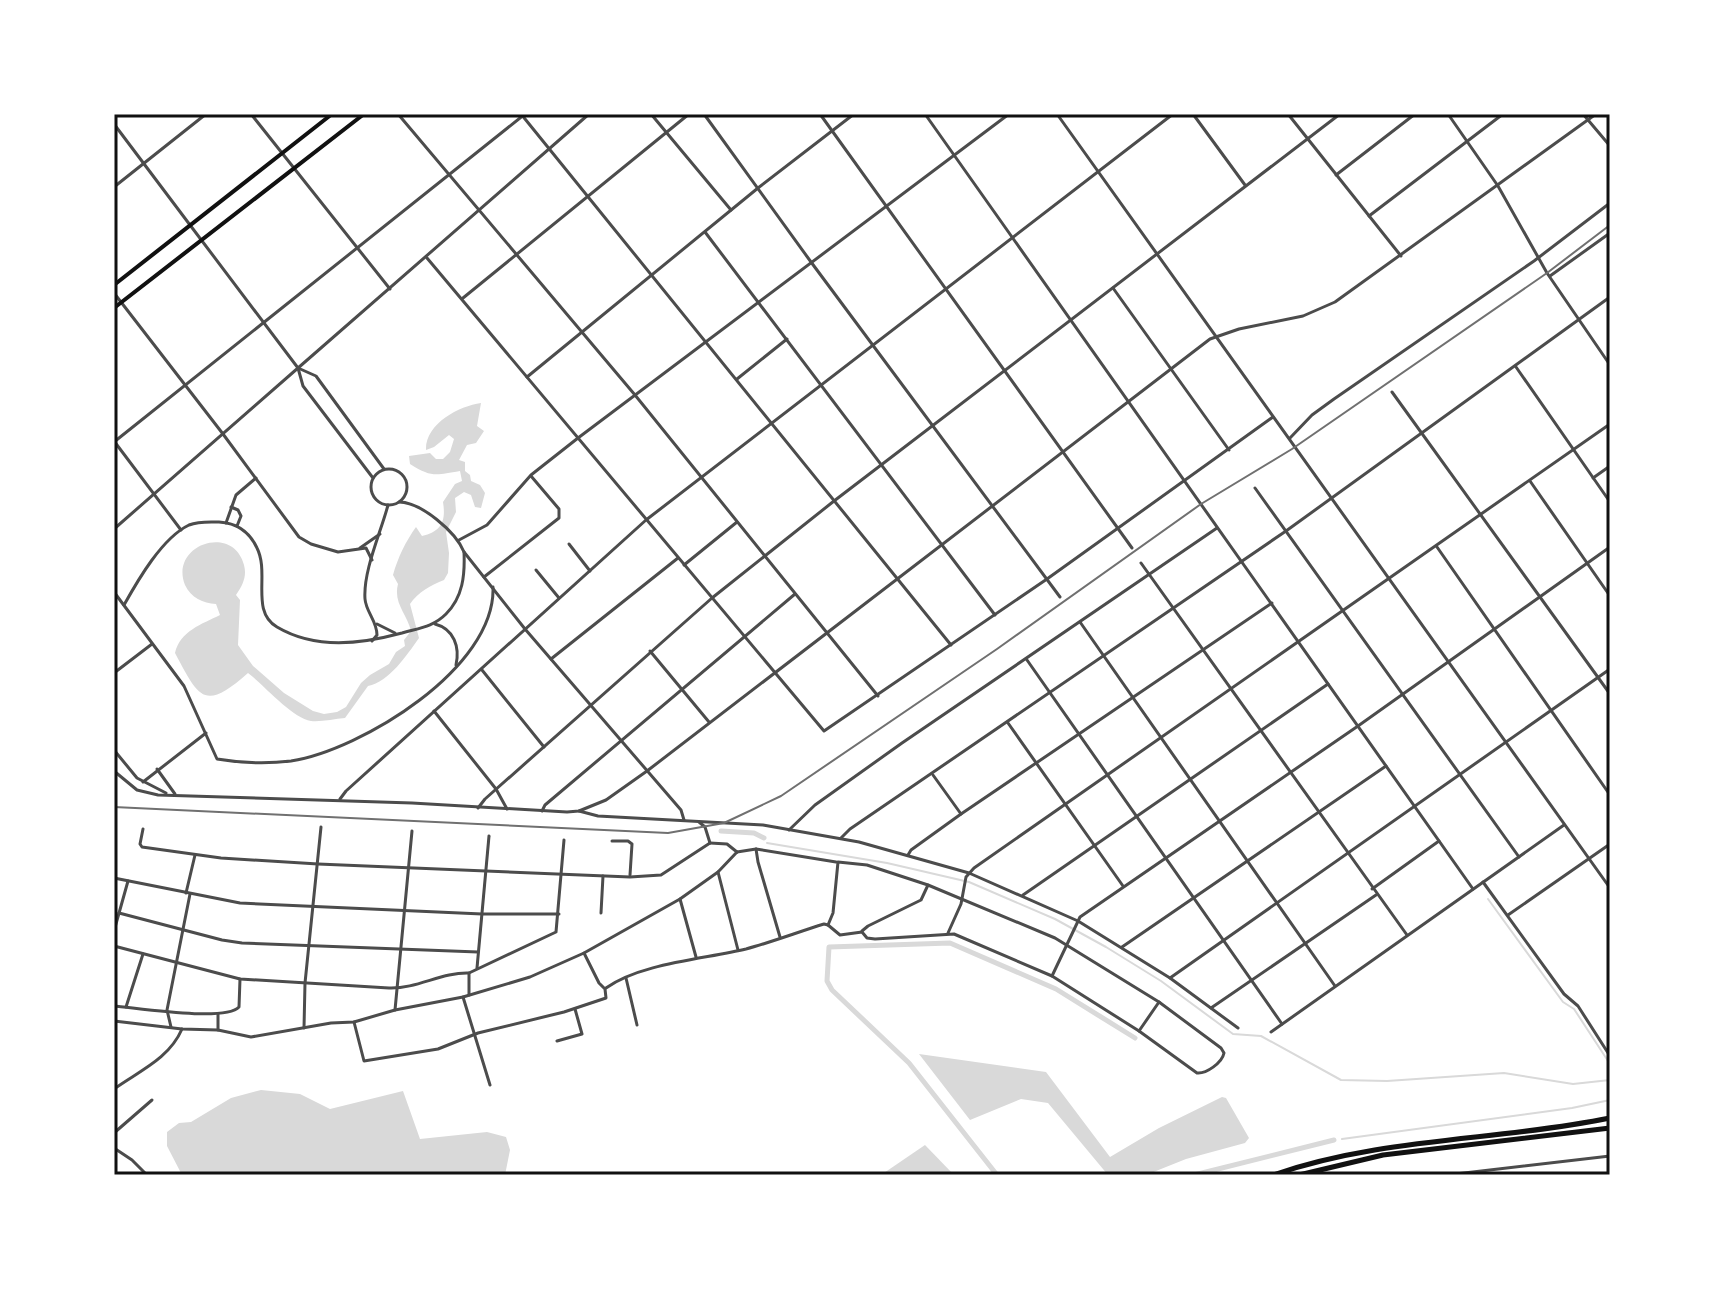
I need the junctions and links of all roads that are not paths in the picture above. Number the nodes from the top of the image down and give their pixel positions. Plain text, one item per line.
1 (206, 114) edge
2 (251, 114) edge
3 (332, 114) edge
4 (364, 114) edge
5 (398, 114) edge
6 (589, 114) edge
7 (651, 114) edge
8 (689, 114) edge
9 (704, 114) edge
10 (820, 114) edge
11 (854, 114) edge
12 (925, 114) edge
13 (1009, 114) edge
14 (1057, 114) edge
15 (1173, 114) edge
16 (1193, 114) edge
17 (1288, 114) edge
18 (1340, 114) edge
19 (1415, 114) edge
20 (1448, 114) edge
21 (1503, 114) edge
22 (1583, 114) edge
23 (1596, 114) edge
24 (523, 115) edge
25 (1588, 120) junction
26 (114, 124) edge
27 (832, 131) junction
28 (666, 132) junction
29 (1307, 140) junction
30 (1467, 142) junction
31 (1610, 146) edge
32 (550, 149) junction
33 (282, 153) junction
34 (955, 156) junction
35 (143, 164) junction
36 (294, 168) junction
37 (1099, 172) junction
38 (449, 175) junction
39 (1335, 175) junction
40 (1246, 185) junction
41 (1498, 186) junction
42 (114, 187) edge
43 (758, 188) junction
44 (587, 195) junction
45 (1610, 203) edge
46 (887, 208) junction
47 (478, 210) junction
48 (731, 210) junction
49 (1369, 216) junction
50 (190, 225) junction
51 (705, 232) junction
52 (1610, 233) edge
53 (1013, 239) junction
54 (202, 240) junction
55 (357, 248) junction
56 (1158, 253) junction
57 (515, 254) junction
58 (1401, 256) junction
59 (1540, 256) junction
60 (427, 258) junction
61 (811, 262) junction
62 (651, 275) junction
63 (1550, 276) junction
64 (114, 285) edge
65 (1113, 288) junction
66 (390, 289) junction
67 (944, 290) junction
68 (114, 293) edge
69 (1610, 297) edge
70 (461, 299) junction
71 (121, 302) junction
72 (758, 302) junction
73 (114, 308) edge
74 (1070, 320) junction
75 (1579, 320) junction
76 (264, 322) junction
77 (580, 333) junction
78 (1216, 335) junction
79 (787, 339) junction
80 (706, 341) junction
81 (873, 346) junction
82 (1610, 365) edge
83 (1516, 366) junction
84 (298, 368) junction
85 (1171, 368) junction
86 (1004, 370) junction
87 (527, 377) junction
88 (736, 379) junction
89 (185, 384) junction
90 (822, 384) junction
91 (1392, 392) dead end
92 (635, 395) junction
93 (1127, 401) junction
94 (1273, 417) junction
95 (772, 422) junction
96 (1610, 424) edge
97 (933, 426) junction
98 (223, 434) junction
99 (1423, 434) junction
100 (578, 438) junction
101 (1290, 438) junction
102 (114, 441) edge
103 (1229, 450) junction
104 (1574, 450) junction
105 (1062, 452) junction
106 (882, 464) junction
107 (1610, 466) edge
108 (384, 469) junction
109 (531, 475) junction
110 (701, 477) junction
111 (256, 478) junction
112 (373, 478) junction
113 (1593, 478) junction
114 (1530, 480) junction
115 (1185, 482) junction
116 (1255, 488) dead end
117 (406, 491) junction
118 (154, 494) junction
119 (1332, 498) junction
120 (834, 501) junction
121 (399, 502) junction
122 (1610, 502) edge
123 (413, 504) junction
124 (388, 505) junction
125 (992, 506) junction
126 (231, 507) junction
127 (1482, 515) junction
128 (646, 520) junction
129 (737, 521) junction
130 (226, 523) junction
131 (237, 526) junction
132 (1217, 527) junction
133 (114, 529) edge
134 (1117, 529) junction
135 (181, 530) junction
136 (1286, 531) junction
137 (380, 534) junction
138 (459, 540) junction
139 (569, 544) dead end
140 (943, 544) junction
141 (1437, 547) junction
142 (1610, 547) edge
143 (359, 548) junction
144 (1132, 548) dead end
145 (464, 552) junction
146 (764, 556) junction
147 (678, 558) junction
148 (372, 560) junction
149 (1241, 561) junction
150 (1141, 563) dead end
151 (1586, 564) junction
152 (684, 565) junction
153 (536, 570) dead end
154 (590, 571) junction
155 (1149, 574) junction
156 (484, 577) junction
157 (897, 579) junction
158 (1047, 579) junction
159 (1390, 579) junction
160 (493, 587) junction
161 (114, 592) edge
162 (795, 594) junction
163 (1541, 596) junction
164 (1610, 596) edge
165 (1060, 597) dead end
166 (559, 598) junction
167 (712, 598) junction
168 (1272, 603) junction
169 (124, 605) junction
170 (1173, 608) junction
171 (1343, 612) junction
172 (995, 615) junction
173 (374, 621) junction
174 (1080, 622) junction
175 (435, 624) junction
176 (525, 629) junction
177 (1495, 629) junction
178 (827, 633) junction
179 (398, 634) junction
180 (743, 636) junction
181 (372, 641) junction
182 (153, 643) junction
183 (1299, 643) junction
184 (951, 645) junction
185 (1203, 650) junction
186 (650, 651) junction
187 (1103, 656) junction
188 (1027, 658) junction
189 (551, 659) junction
190 (1449, 662) junction
191 (456, 667) junction
192 (1610, 669) edge
193 (482, 670) junction
194 (114, 673) edge
195 (774, 674) junction
196 (1598, 677) junction
197 (1328, 684) junction
198 (681, 688) junction
199 (1231, 690) junction
200 (1051, 693) junction
201 (1610, 694) edge
202 (1403, 695) junction
203 (878, 696) junction
204 (1133, 699) junction
205 (591, 706) junction
206 (1551, 710) junction
207 (434, 711) junction
208 (1007, 722) junction
209 (710, 723) junction
210 (1358, 726) junction
211 (1260, 731) junction
212 (206, 733) junction
213 (1080, 735) junction
214 (1161, 738) junction
215 (620, 739) junction
216 (1506, 742) junction
217 (544, 747) junction
218 (114, 750) edge
219 (118, 755) junction
220 (115, 762) edge
221 (1037, 763) junction
222 (1386, 766) junction
223 (157, 769) junction
224 (114, 771) edge
225 (647, 771) junction
226 (1289, 773) junction
227 (932, 774) junction
228 (1460, 774) junction
229 (1108, 775) junction
230 (1190, 780) junction
231 (142, 782) junction
232 (496, 789) junction
233 (172, 794) junction
234 (1610, 795) edge
235 (339, 801) junction
236 (1066, 805) junction
237 (1415, 806) junction
238 (478, 808) junction
239 (507, 809) junction
240 (542, 811) junction
241 (579, 811) junction
242 (1318, 813) junction
243 (961, 814) junction
244 (1136, 816) junction
245 (684, 820) junction
246 (698, 820) junction
247 (1218, 820) junction
248 (718, 822) junction
249 (1564, 825) junction
250 (321, 827) dead end
251 (143, 829) dead end
252 (789, 830) junction
253 (412, 831) dead end
254 (707, 832) junction
255 (489, 836) dead end
256 (841, 838) junction
257 (564, 840) dead end
258 (612, 841) dead end
259 (1439, 841) junction
260 (710, 843) junction
261 (1610, 844) edge
262 (1093, 845) junction
263 (756, 849) junction
264 (737, 852) junction
265 (1347, 854) junction
266 (195, 855) junction
267 (908, 855) junction
268 (1165, 857) junction
269 (1519, 857) junction
270 (1589, 859) junction
271 (1247, 861) junction
272 (838, 862) junction
273 (318, 864) junction
274 (408, 867) junction
275 (487, 870) junction
276 (718, 872) junction
277 (561, 874) junction
278 (967, 875) junction
279 (603, 876) junction
280 (630, 877) junction
281 (114, 878) edge
282 (128, 881) junction
283 (1483, 882) junction
284 (928, 885) junction
285 (1123, 886) junction
286 (1610, 888) edge
287 (1372, 889) junction
288 (1473, 889) junction
289 (188, 894) junction
290 (1023, 895) junction
291 (1376, 895) junction
292 (962, 898) junction
293 (1195, 898) junction
294 (680, 899) junction
295 (1277, 903) junction
296 (313, 907) junction
297 (403, 911) junction
298 (119, 913) junction
299 (601, 913) dead end
300 (482, 914) junction
301 (559, 914) junction
302 (1508, 915) junction
303 (1078, 921) junction
304 (828, 925) junction
305 (183, 930) junction
306 (114, 931) edge
307 (862, 932) junction
308 (948, 933) junction
309 (1407, 935) junction
310 (780, 937) junction
311 (1224, 940) junction
312 (1066, 944) junction
313 (1305, 944) junction
314 (114, 946) edge
315 (311, 946) junction
316 (1122, 947) junction
317 (400, 950) junction
318 (739, 951) junction
319 (478, 952) junction
320 (584, 953) junction
321 (143, 954) junction
322 (696, 957) junction
323 (177, 963) junction
324 (477, 968) junction
325 (469, 973) junction
326 (1052, 976) junction
327 (626, 978) junction
328 (1170, 978) junction
329 (240, 979) junction
330 (1252, 981) junction
331 (305, 983) junction
332 (1335, 986) junction
333 (397, 989) junction
334 (605, 989) junction
335 (469, 995) junction
336 (463, 997) junction
337 (1159, 1002) junction
338 (114, 1006) edge
339 (126, 1007) junction
340 (1211, 1008) junction
341 (575, 1009) junction
342 (167, 1010) junction
343 (395, 1010) junction
344 (218, 1013) junction
345 (114, 1021) edge
346 (354, 1022) junction
347 (1282, 1024) junction
348 (637, 1025) dead end
349 (171, 1027) junction
350 (304, 1028) junction
351 (1238, 1028) dead end
352 (182, 1029) junction
353 (218, 1030) junction
354 (1139, 1031) junction
355 (1271, 1032) dead end
356 (474, 1035) junction
357 (557, 1041) dead end
358 (1610, 1056) edge
359 (490, 1085) dead end
360 (114, 1089) edge
361 (152, 1100) dead end
362 (1610, 1117) edge
363 (1610, 1128) edge
364 (114, 1133) edge
365 (115, 1150) edge
366 (1610, 1156) edge
367 (147, 1175) edge
368 (1273, 1175) edge
369 (1299, 1175) edge
370 (1447, 1175) edge

1 - 35 street
2 - 33 street
3 - 33 main road
4 - 36 main road
5 - 38 street
6 - 32 street
7 - 28 street
8 - 28 street
9 - 43 street
10 - 27 street
11 - 27 street
12 - 34 street
13 - 34 street
14 - 37 street
15 - 37 street
16 - 40 street
17 - 29 street
18 - 29 street
19 - 39 street
20 - 30 street
21 - 30 street
22 - 25 street
23 - 25 street
24 - 32 street
24 - 38 street
25 - 31 street
25 - 41 street
26 - 35 street
27 - 43 street
27 - 46 street
28 - 44 street
28 - 48 street
29 - 39 street
29 - 40 street
30 - 41 street
30 - 49 street
32 - 44 street
32 - 47 street
33 - 36 street
33 - 50 main road
34 - 46 street
34 - 53 street
35 - 42 street
35 - 50 street
36 - 54 main road
36 - 55 street
37 - 53 street
37 - 56 street
38 - 47 street
38 - 55 street
39 - 49 street
40 - 56 street
41 - 58 street
41 - 59 street
43 - 48 street
43 - 61 street
44 - 57 street
44 - 62 street
45 - 59 street
46 - 61 street
46 - 67 street
47 - 57 street
47 - 60 street
48 - 51 street
49 - 58 street
50 - 54 street
50 - 64 main road
51 - 62 street
51 - 72 street
52 - 63 street
53 - 67 street
53 - 74 street
54 - 71 main road
54 - 76 street
55 - 66 street
55 - 76 street
56 - 65 street
56 - 78 street
57 - 70 street
57 - 77 street
58 - 78 street
59 - 63 street
59 - 101 street
60 - 66 street
60 - 70 street
61 - 72 street
61 - 81 street
62 - 77 street
62 - 80 street
63 - 75 street
65 - 74 street
65 - 85 street
66 - 84 street
67 - 81 street
67 - 86 street
68 - 71 street
69 - 75 street
70 - 87 street
71 - 73 main road
71 - 89 street
72 - 79 street
72 - 80 street
74 - 86 street
74 - 93 street
75 - 82 street
75 - 83 street
76 - 84 street
76 - 89 street
77 - 87 street
77 - 92 street
78 - 85 street
78 - 94 street
79 - 88 street
79 - 90 street
80 - 88 street
80 - 92 street
81 - 90 street
81 - 97 street
83 - 99 street
83 - 104 street
84 - 98 street
84 - 108 street
84 - 112 street
85 - 93 street
85 - 103 street
86 - 97 street
86 - 105 street
87 - 100 street
88 - 95 street
89 - 98 street
89 - 102 street
90 - 95 street
90 - 106 street
91 - 99 street
92 - 100 street
92 - 110 street
93 - 105 street
93 - 115 street
94 - 101 street
94 - 103 street
95 - 110 street
95 - 120 street
96 - 104 street
97 - 106 street
97 - 125 street
98 - 111 street
98 - 118 street
99 - 119 street
99 - 127 street
100 - 109 street
100 - 128 street
101 - 119 street
102 - 118 street
103 - 115 street
104 - 113 street
104 - 114 street
105 - 125 street
105 - 134 street
106 - 120 street
106 - 140 street
107 - 113 street
108 - 112 street
108 - 117 street
109 - 138 street
109 - 156 street
110 - 128 street
110 - 129 street
111 - 126 street
111 - 143 street
112 - 124 street
113 - 122 street
114 - 127 street
114 - 151 street
115 - 132 street
115 - 134 street
116 - 136 street
117 - 121 street
117 - 123 street
118 - 133 street
118 - 135 street
119 - 136 street
119 - 159 street
120 - 146 street
120 - 157 street
121 - 123 street
121 - 124 street
123 - 138 street
124 - 137 street
125 - 140 street
125 - 158 street
126 - 130 street
126 - 131 street
127 - 141 street
127 - 163 street
128 - 147 street
128 - 154 street
129 - 146 street
129 - 152 street
130 - 131 street
130 - 135 street
131 - 181 street
132 - 149 street
132 - 155 street
134 - 144 street
134 - 158 street
135 - 169 street
136 - 149 street
136 - 171 street
137 - 143 street
137 - 148 street
138 - 145 street
139 - 154 street
140 - 157 street
140 - 172 street
141 - 159 street
141 - 177 street
142 - 151 street
143 - 148 street
145 - 156 street
145 - 175 street
146 - 162 street
146 - 167 street
147 - 152 street
147 - 189 street
148 - 173 street
149 - 168 street
149 - 170 street
150 - 155 street
151 - 163 street
151 - 164 street
152 - 167 street
153 - 166 street
154 - 166 street
155 - 170 street
155 - 174 street
156 - 160 street
157 - 178 street
157 - 184 street
158 - 165 street
158 - 172 street
159 - 171 street
159 - 190 street
160 - 176 street
160 - 191 street
161 - 169 street
162 - 178 street
162 - 180 street
163 - 177 street
163 - 196 street
166 - 176 street
167 - 180 street
167 - 186 street
168 - 183 street
168 - 185 street
169 - 182 street
170 - 185 street
170 - 187 street
171 - 183 street
171 - 202 street
172 - 184 street
173 - 179 street
173 - 181 street
174 - 187 street
174 - 188 street
175 - 179 street
175 - 191 street
176 - 189 street
176 - 193 street
177 - 190 street
177 - 206 street
178 - 195 street
178 - 203 street
179 - 181 street
180 - 195 street
180 - 198 street
182 - 194 street
182 - 212 street
183 - 197 street
183 - 199 street
184 - 203 street
185 - 199 street
185 - 204 street
186 - 198 street
186 - 205 street
187 - 200 street
187 - 204 street
188 - 200 street
188 - 252 street
189 - 205 street
190 - 202 street
190 - 216 street
191 - 212 street
192 - 196 street
193 - 207 street
193 - 217 street
195 - 203 street
195 - 209 street
196 - 201 street
196 - 206 street
197 - 210 street
197 - 211 street
198 - 209 street
198 - 215 street
199 - 211 street
199 - 214 street
200 - 208 street
200 - 213 street
202 - 210 street
202 - 228 street
204 - 213 street
204 - 214 street
205 - 215 street
205 - 217 street
206 - 216 street
206 - 234 street
207 - 232 street
207 - 235 street
208 - 221 street
208 - 227 street
209 - 225 street
210 - 222 street
210 - 226 street
211 - 226 street
211 - 230 street
212 - 223 street
213 - 221 street
213 - 229 street
214 - 229 street
214 - 230 street
215 - 225 street
215 - 240 street
216 - 228 street
216 - 249 street
217 - 232 street
218 - 219 street
219 - 220 street
219 - 231 street
221 - 236 street
221 - 243 street
222 - 237 street
222 - 242 street
223 - 231 street
223 - 233 street
224 - 233 street
225 - 241 street
225 - 245 street
226 - 242 street
226 - 247 street
227 - 243 street
227 - 256 street
228 - 237 street
228 - 269 street
229 - 236 street
229 - 244 street
230 - 244 street
230 - 247 street
231 - 233 street
232 - 238 street
232 - 239 street
233 - 235 street
235 - 238 street
236 - 262 street
236 - 278 street
237 - 259 street
237 - 265 street
238 - 239 street
239 - 240 street
240 - 241 street
241 - 245 street
242 - 265 street
242 - 271 street
243 - 267 street
244 - 262 street
244 - 268 street
245 - 246 street
246 - 248 street
246 - 254 street
247 - 268 street
247 - 271 street
248 - 252 street
248 - 254 street
249 - 269 street
249 - 270 street
250 - 273 street
251 - 266 street
252 - 256 street
253 - 274 street
254 - 260 street
255 - 275 street
256 - 267 street
257 - 277 street
258 - 280 street
259 - 287 street
259 - 288 street
260 - 264 street
260 - 280 street
261 - 270 street
262 - 285 street
262 - 290 street
263 - 264 street
263 - 272 street
263 - 310 street
264 - 276 street
265 - 287 street
265 - 295 street
266 - 273 street
266 - 289 street
267 - 278 street
268 - 285 street
268 - 293 street
269 - 283 street
270 - 286 street
270 - 302 street
271 - 293 street
271 - 295 street
272 - 284 street
272 - 304 street
273 - 274 street
273 - 296 street
274 - 275 street
274 - 297 street
275 - 277 street
275 - 300 street
276 - 294 street
276 - 318 street
277 - 279 street
277 - 301 street
278 - 290 street
278 - 292 street
279 - 280 street
279 - 299 street
281 - 282 street
282 - 289 street
282 - 298 street
283 - 288 street
283 - 302 street
284 - 292 street
284 - 307 street
285 - 303 street
287 - 291 street
288 - 309 street
289 - 296 street
289 - 305 street
290 - 303 street
291 - 309 street
291 - 313 street
292 - 308 street
292 - 312 street
293 - 311 street
293 - 316 street
294 - 320 street
294 - 322 street
295 - 311 street
295 - 313 street
296 - 297 street
296 - 315 street
297 - 300 street
297 - 317 street
298 - 305 street
298 - 306 street
300 - 301 street
300 - 319 street
301 - 324 street
302 - 358 street
303 - 312 street
303 - 316 street
304 - 307 street
304 - 310 street
305 - 315 street
305 - 323 street
307 - 308 street
308 - 326 street
309 - 332 street
310 - 318 street
311 - 328 street
311 - 330 street
312 - 326 street
312 - 337 street
313 - 330 street
313 - 332 street
314 - 321 street
315 - 317 street
315 - 331 street
316 - 328 street
317 - 319 street
317 - 333 street
318 - 322 street
319 - 324 street
320 - 334 street
320 - 335 street
321 - 323 street
321 - 339 street
322 - 327 street
323 - 329 street
323 - 342 street
324 - 325 street
325 - 333 street
325 - 335 street
326 - 354 street
327 - 334 street
327 - 348 street
328 - 340 street
329 - 331 street
329 - 344 street
330 - 340 street
330 - 347 street
331 - 333 street
331 - 350 street
332 - 347 street
333 - 343 street
334 - 341 street
335 - 336 street
336 - 343 street
336 - 356 street
337 - 354 street
337 - 354 street
338 - 339 street
339 - 342 street
340 - 351 street
341 - 356 street
341 - 357 street
342 - 344 street
342 - 349 street
343 - 346 street
344 - 353 street
345 - 349 street
346 - 350 street
346 - 356 street
347 - 355 street
349 - 352 street
350 - 353 street
352 - 353 street
352 - 360 street
356 - 359 street
361 - 364 street
362 - 368 highway
363 - 369 highway
365 - 367 street
366 - 370 street

